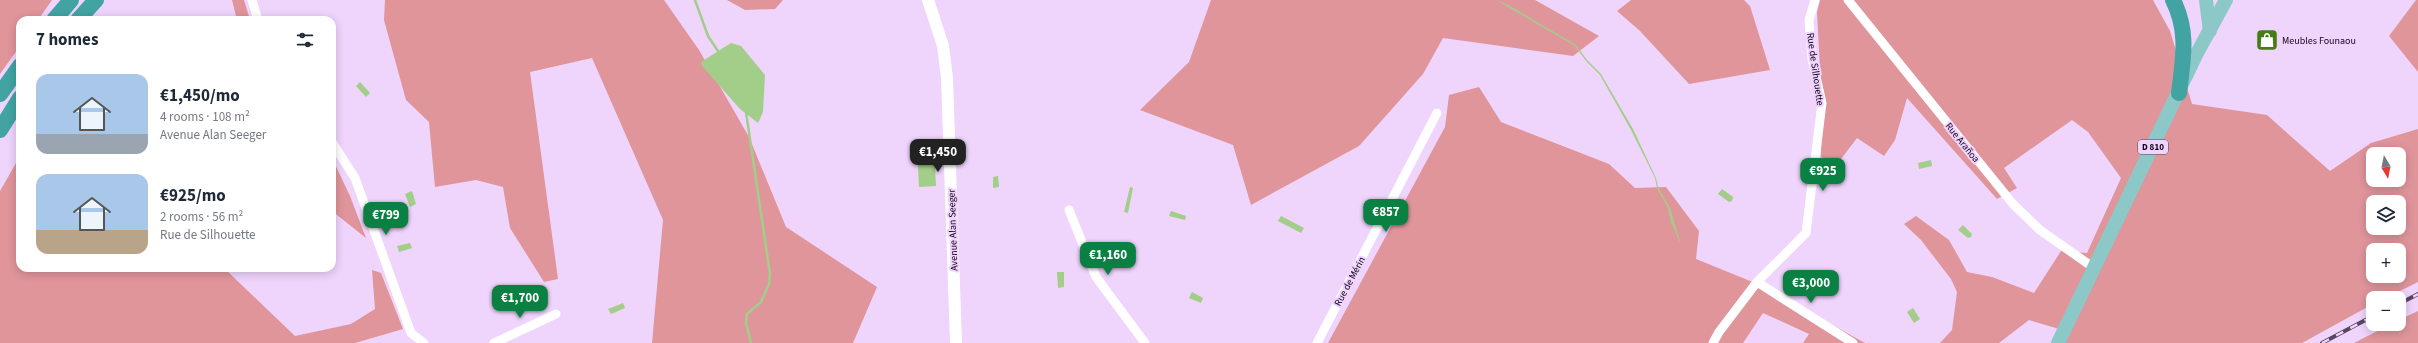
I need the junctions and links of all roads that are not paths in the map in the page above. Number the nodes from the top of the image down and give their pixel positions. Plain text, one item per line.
1 (71, 0) edge
2 (96, 0) edge
3 (252, 0) edge
4 (928, 0) edge
5 (1815, 0) edge
6 (1848, 0) edge
7 (2173, 0) edge
8 (2206, 0) edge
9 (2226, 0) edge
10 (57, 16) edge
11 (82, 16) edge
12 (257, 16) edge
13 (2210, 31) junction
14 (16, 72) edge
15 (2179, 93) junction
16 (0, 94) edge
17 (16, 104) edge
18 (1437, 113) dead end
19 (0, 130) edge
20 (336, 148) edge
21 (1069, 210) dead end
22 (2094, 268) junction
23 (1757, 282) junction
24 (556, 314) dead end
25 (424, 343) edge
26 (494, 343) edge
27 (956, 343) edge
28 (1145, 343) edge
29 (1317, 343) edge
30 (1713, 343) edge
31 (1853, 343) edge
32 (2058, 343) edge

1 - 10 highway
2 - 11 highway
3 - 12 street
4 - 27 main road, Avenue Alan Seeger
5 - 23 street, Rue de Silhouette
6 - 22 street, Rue Arañoa
7 - 15 highway
8 - 13 main road
9 - 13 main road, D 810
13 - 15 main road, D 810
14 - 16 highway
15 - 22 main road, D 810
17 - 19 highway
18 - 29 street, Rue de Mérin
20 - 25 street
21 - 28 street
22 - 32 main road, D 810
23 - 30 street, Rue de Silhouette
23 - 31 street
24 - 26 street

